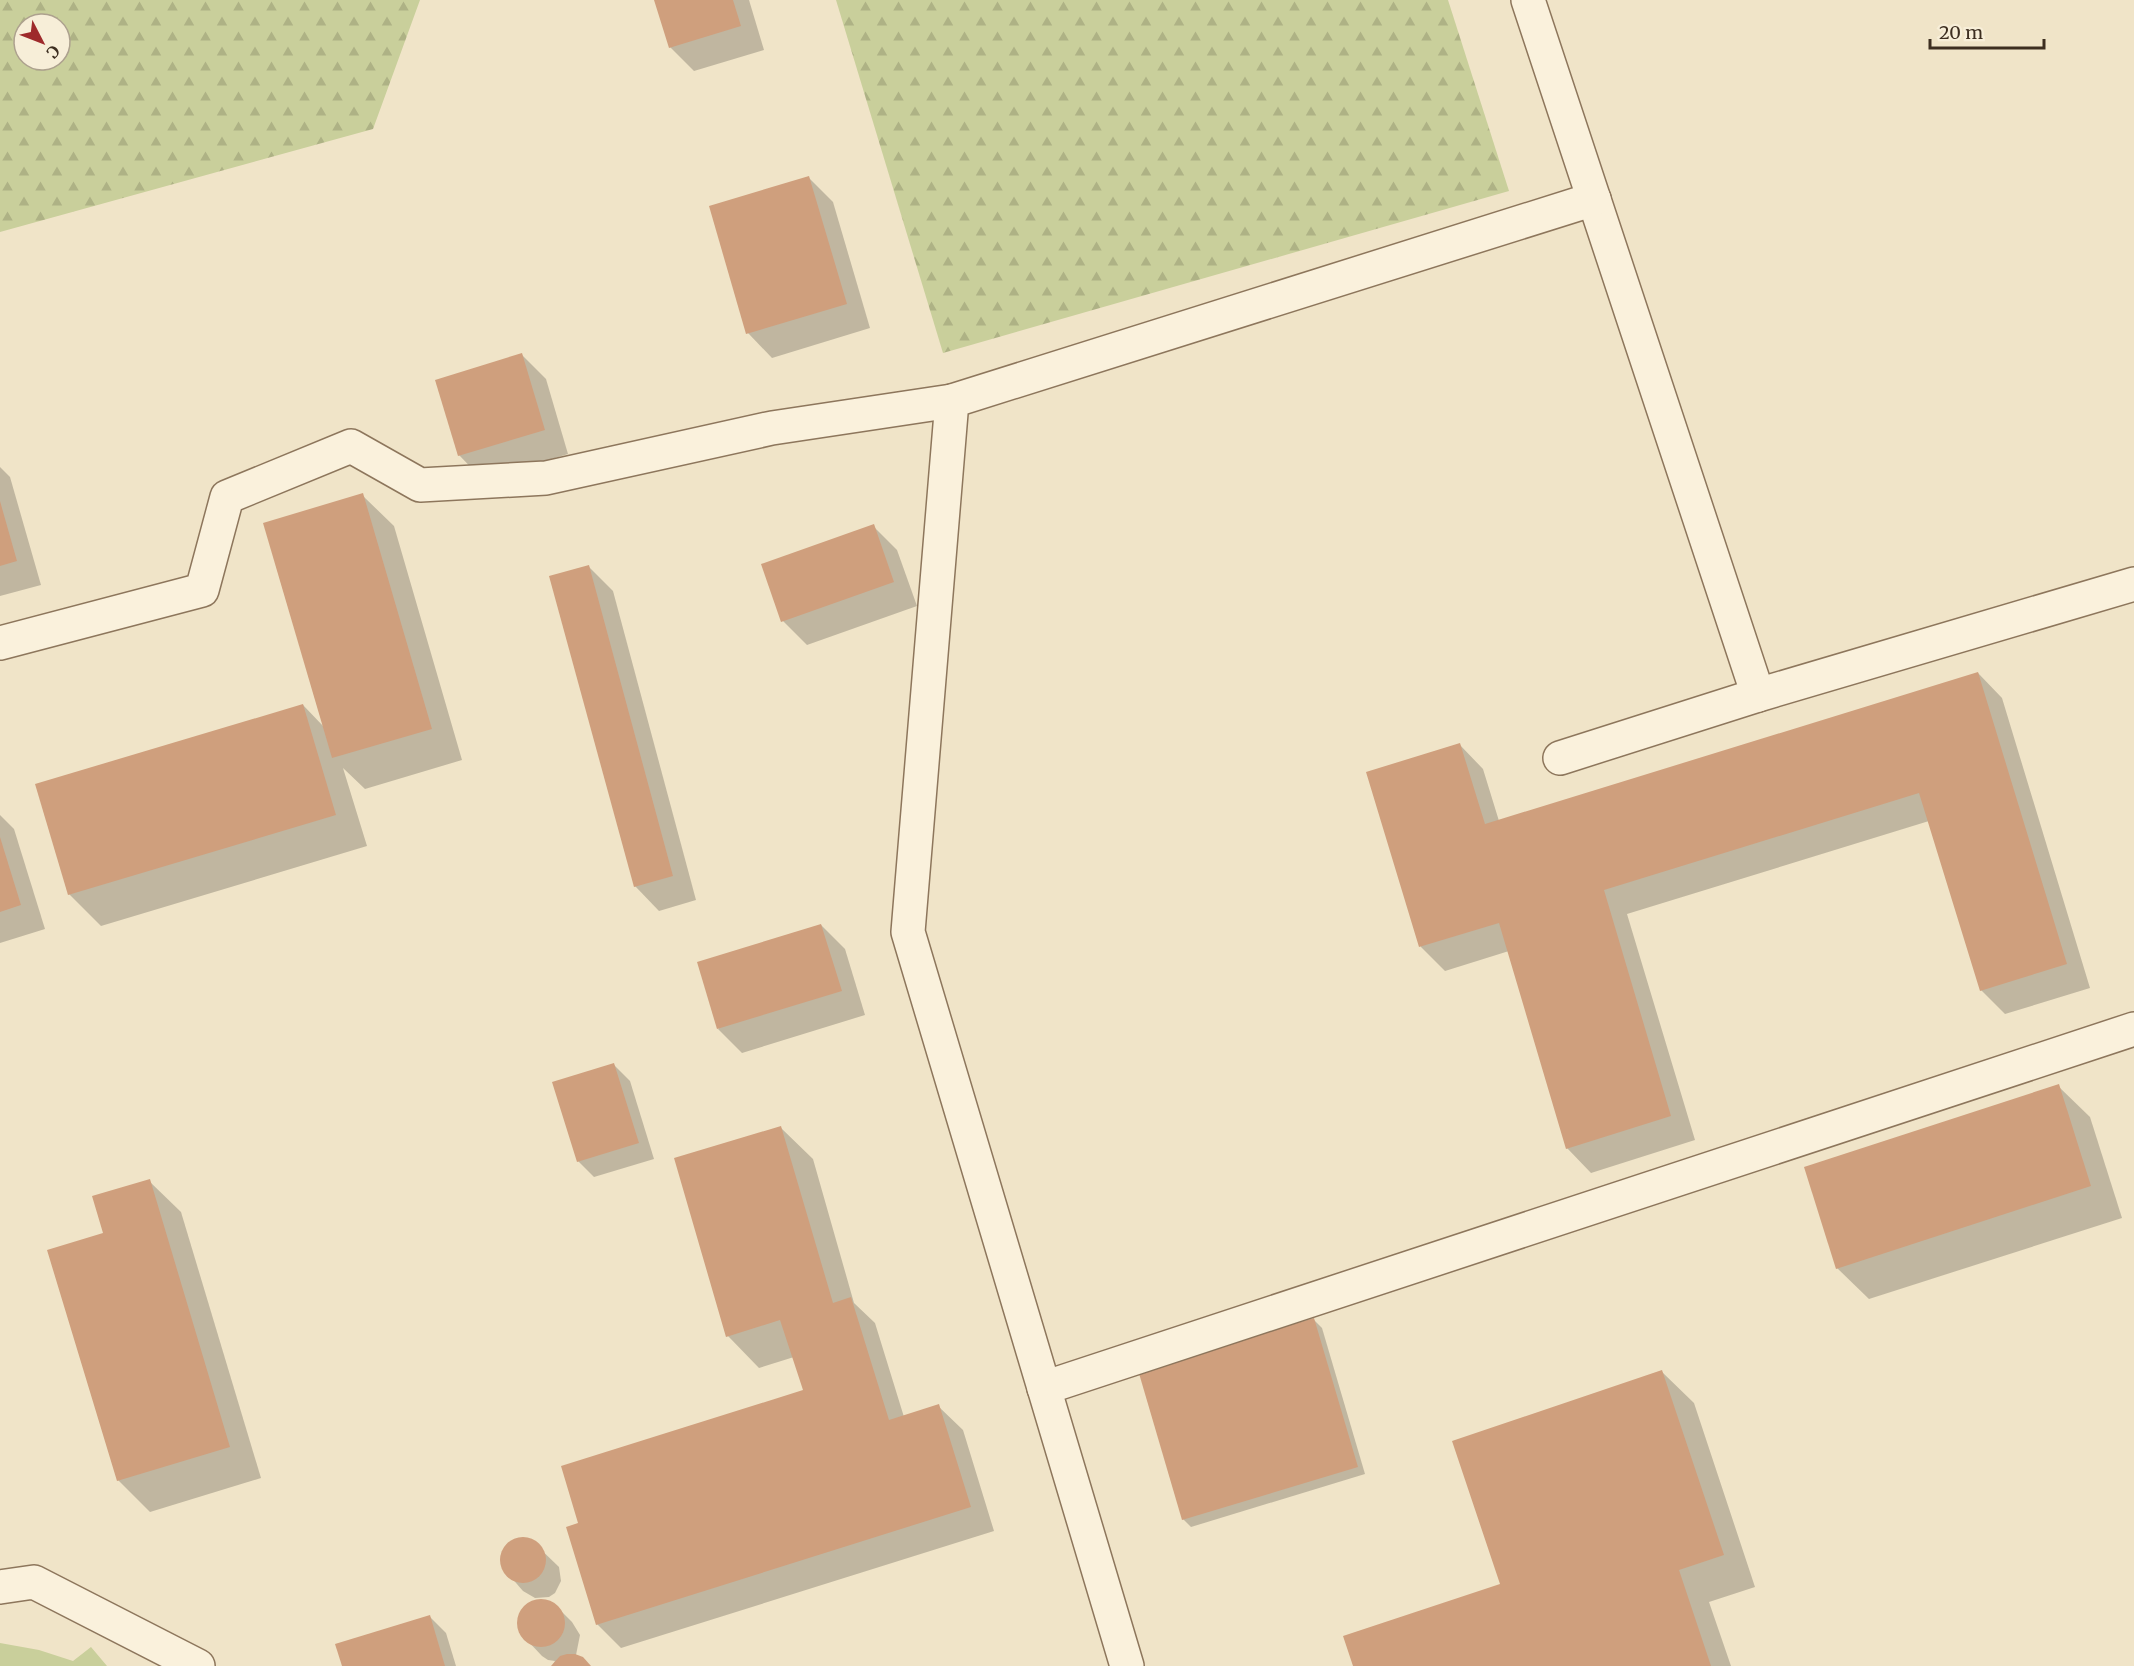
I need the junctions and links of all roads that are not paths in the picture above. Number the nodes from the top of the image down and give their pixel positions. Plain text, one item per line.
1 (1528, 0) edge
2 (1594, 200) junction
3 (952, 401) junction
4 (2134, 584) edge
5 (0, 643) edge
6 (1758, 695) junction
7 (1560, 758) dead end
8 (2134, 1029) edge
9 (1044, 1388) junction
10 (0, 1587) edge
11 (198, 1666) edge
12 (1127, 1666) edge

1 - 2 lane
2 - 3 lane
2 - 6 lane
3 - 5 lane
3 - 9 lane
4 - 6 lane
6 - 7 lane
8 - 9 lane
9 - 12 lane
10 - 11 lane

